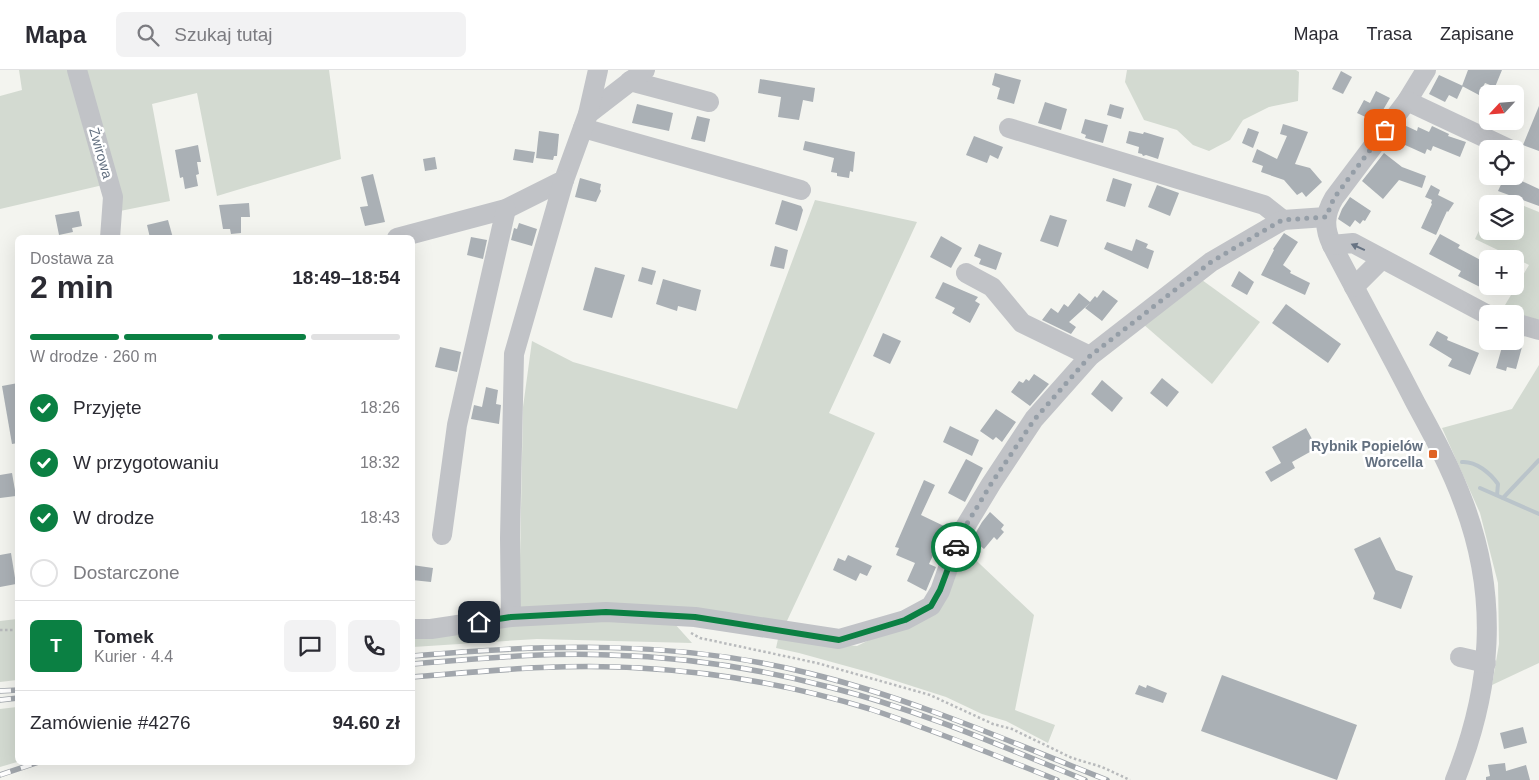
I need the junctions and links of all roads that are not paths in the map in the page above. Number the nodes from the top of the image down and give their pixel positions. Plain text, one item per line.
1 (77, 70) edge
2 (598, 70) edge
3 (1426, 70) edge
4 (638, 75) edge
5 (1407, 101) junction
6 (708, 102) dead end
7 (585, 121) junction
8 (1009, 128) dead end
9 (1490, 140) edge
10 (564, 180) junction
11 (801, 190) dead end
12 (506, 209) junction
13 (1326, 217) junction
14 (1282, 220) junction
15 (110, 235) edge
16 (408, 235) edge
17 (1332, 245) junction
18 (1382, 259) junction
19 (966, 274) dead end
20 (1354, 286) junction
21 (1479, 309) edge
22 (1524, 326) edge
23 (1539, 330) edge
24 (1090, 356) junction
25 (442, 535) dead end
26 (511, 617) junction
27 (415, 629) edge
28 (1460, 657) dead end
29 (1486, 663) junction
30 (1462, 776) edge

1 - 15 street, Żwirowa
2 - 7 street
3 - 5 street
4 - 6 street
4 - 7 street
5 - 9 street
5 - 13 street
7 - 10 street
7 - 11 street
8 - 14 street
10 - 12 street
10 - 26 street
12 - 16 street
12 - 25 street
13 - 14 street
13 - 17 street
14 - 24 street
18 -> 17 street
17 - 20 street
18 - 20 street
18 - 21 street
19 - 24 street
20 - 29 street
22 - 23 street
24 - 26 street
26 - 27 street
28 - 29 street
29 - 30 street

